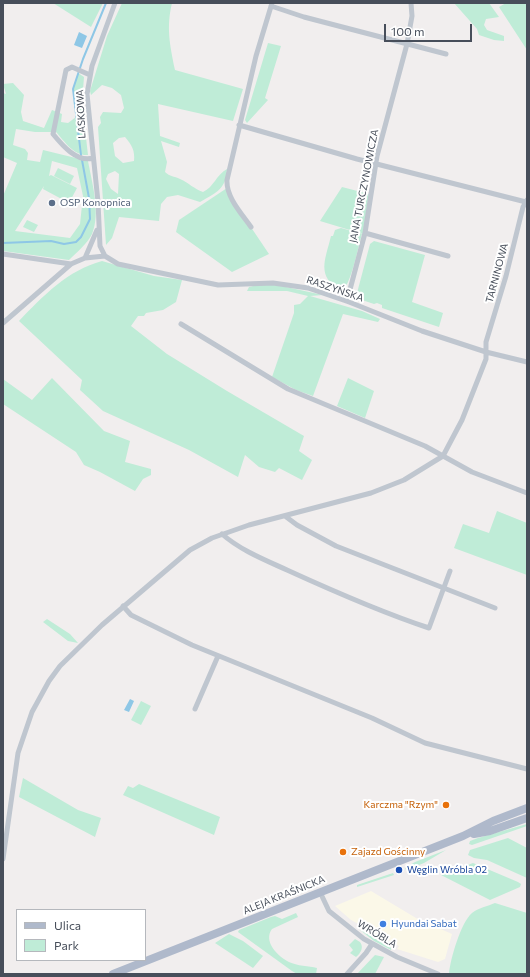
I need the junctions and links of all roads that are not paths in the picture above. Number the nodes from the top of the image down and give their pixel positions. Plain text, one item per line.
1 (115, 3) edge
2 (411, 3) edge
3 (271, 5) edge
4 (407, 44) junction
5 (446, 54) dead end
6 (90, 74) junction
7 (239, 125) junction
8 (93, 158) junction
9 (375, 163) junction
10 (526, 201) edge
11 (98, 227) junction
12 (251, 227) dead end
13 (365, 233) junction
14 (3, 254) edge
15 (105, 256) junction
16 (448, 256) dead end
17 (85, 258) junction
18 (71, 264) junction
19 (349, 302) junction
20 (3, 323) edge
21 (181, 324) dead end
22 (486, 352) junction
23 (527, 362) edge
24 (443, 456) junction
25 (527, 493) edge
26 (286, 516) junction
27 (222, 534) junction
28 (450, 571) dead end
29 (442, 588) junction
30 (123, 606) junction
31 (495, 608) dead end
32 (218, 656) junction
33 (195, 708) dead end
34 (527, 769) edge
35 (527, 808) edge
36 (527, 818) edge
37 (463, 836) junction
38 (3, 859) edge
39 (320, 892) junction
40 (372, 944) junction
41 (146, 961) edge
42 (146, 961) edge
43 (113, 974) edge
44 (347, 974) edge
45 (438, 974) edge

1 - 6 street, LASKOWA
2 - 4 street, JANA TURCZYNOWICZA
3 - 4 street
3 - 7 street
4 - 5 street
4 - 9 street, JANA TURCZYNOWICZA
6 - 8 street, LASKOWA
6 - 8 street
7 - 9 street
7 - 12 street
8 - 11 street, LASKOWA
9 - 10 street
9 - 13 street, JANA TURCZYNOWICZA
10 - 22 street, TARNINOWA
11 - 15 street, LASKOWA
11 - 17 street, LASKOWA
13 - 16 street
13 - 19 street, JANA TURCZYNOWICZA
14 - 18 street
15 - 17 street
15 - 19 street, RASZYŃSKA
17 - 18 street
18 - 20 street
19 - 22 street, RASZYŃSKA
21 - 24 street
22 - 23 street, RASZYŃSKA
22 - 24 street, TARNINOWA
24 - 25 street
24 - 26 street
26 - 27 street
26 - 29 street
27 - 29 street
27 - 30 street
28 - 29 street
29 - 31 street
30 - 32 street
30 - 38 street
32 - 33 street
32 - 34 street
35 - 37 main road, ALEJA KRAŚNICKA
36 - 37 main road, ALEJA KRAŚNICKA
37 - 39 main road, ALEJA KRAŚNICKA
39 - 40 street, WRÓBLA
39 - 42 main road, ALEJA KRAŚNICKA
40 - 44 street
40 - 45 street, WRÓBLA
41 - 43 main road, ALEJA KRAŚNICKA

